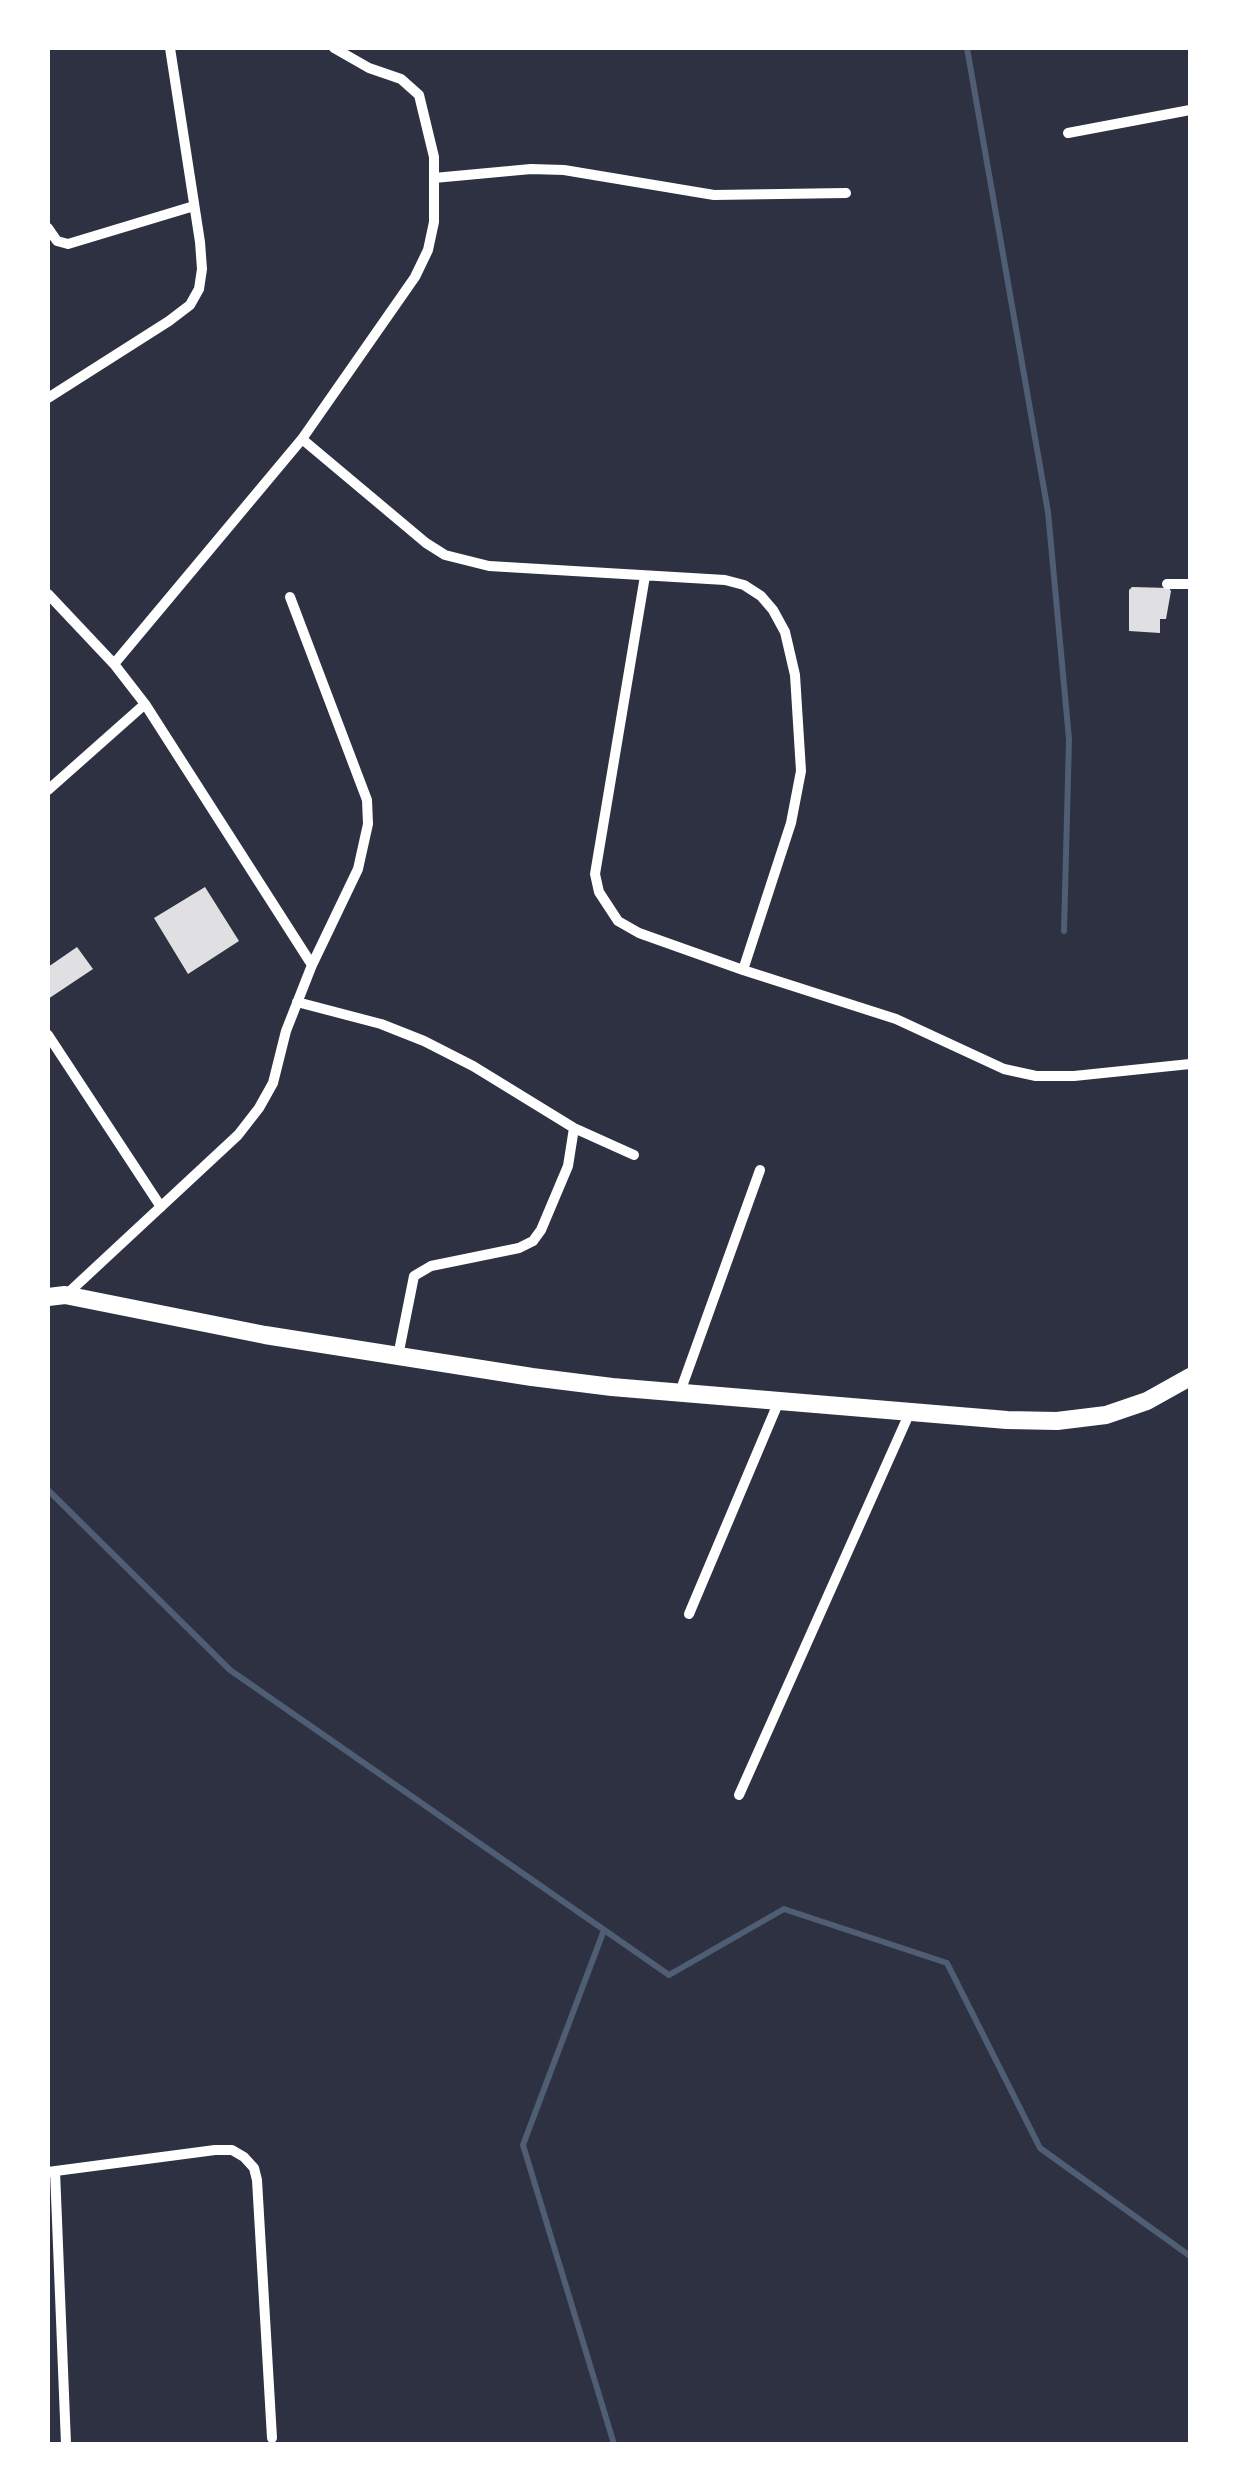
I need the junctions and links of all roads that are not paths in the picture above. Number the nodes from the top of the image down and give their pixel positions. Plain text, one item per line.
1 (170, 48) edge
2 (334, 48) edge
3 (1190, 110) edge
4 (1068, 133) dead end
5 (434, 178) junction
6 (846, 192) dead end
7 (194, 206) junction
8 (48, 228) edge
9 (48, 398) edge
10 (302, 439) junction
11 (645, 576) junction
12 (1167, 584) dead end
13 (1190, 584) edge
14 (48, 594) edge
15 (290, 597) dead end
16 (114, 664) junction
17 (145, 704) junction
18 (48, 790) edge
19 (312, 965) junction
20 (743, 970) junction
21 (297, 1002) junction
22 (48, 1035) edge
23 (1190, 1064) edge
24 (574, 1128) junction
25 (634, 1155) dead end
26 (760, 1170) dead end
27 (162, 1207) junction
28 (56, 1296) edge
29 (398, 1356) junction
30 (1190, 1377) edge
31 (680, 1392) junction
32 (779, 1400) junction
33 (911, 1411) junction
34 (689, 1614) dead end
35 (738, 1795) dead end
36 (51, 2171) edge
37 (272, 2438) dead end
38 (66, 2444) edge

1 - 7 street
2 - 5 street
3 - 4 street
5 - 6 street
5 - 10 street
7 - 8 street
7 - 9 street
10 - 11 street
10 - 16 street
11 - 20 street
11 - 20 street
12 - 13 street
14 - 16 street
15 - 19 street
16 - 17 street
17 - 18 street
17 - 19 street
19 - 21 street
20 - 23 street
21 - 24 street
21 - 27 street
22 - 27 street
24 - 25 street
24 - 29 street
26 - 31 street
27 - 28 street
28 - 29 street
29 - 31 street
30 - 33 street
31 - 32 street
32 - 33 street
32 - 34 street
33 - 35 street
36 - 37 street
36 - 38 street

